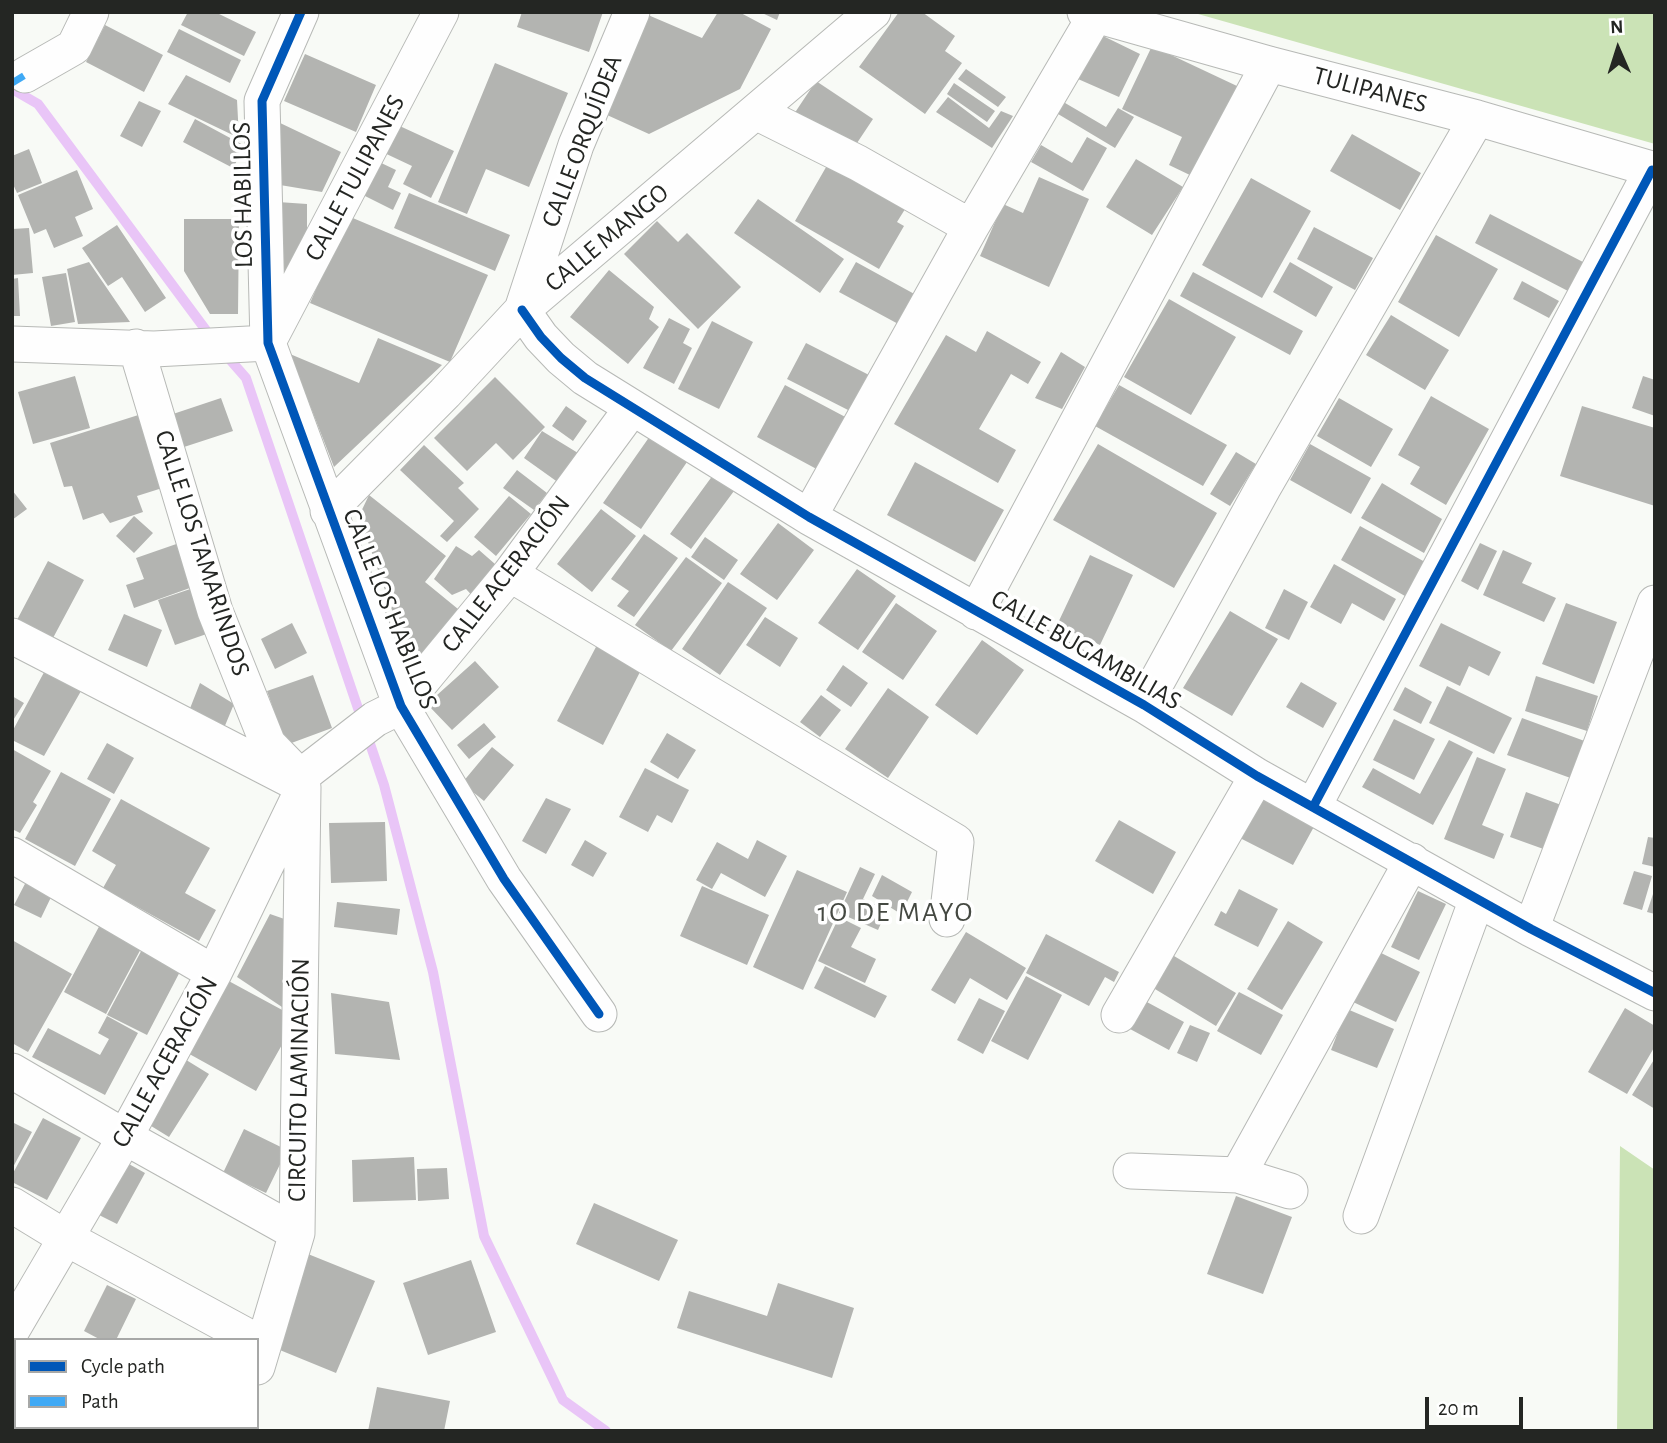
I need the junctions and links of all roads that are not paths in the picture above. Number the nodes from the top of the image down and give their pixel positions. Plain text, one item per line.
1 (91, 12) edge
2 (301, 12) edge
3 (441, 12) edge
4 (632, 12) edge
5 (873, 12) edge
6 (1090, 14) edge
7 (1269, 64) junction
8 (25, 75) dead end
9 (756, 112) junction
10 (1477, 118) junction
11 (1654, 170) edge
12 (971, 227) junction
13 (522, 310) junction
14 (257, 343) junction
15 (12, 344) edge
16 (145, 348) junction
17 (632, 408) junction
18 (328, 511) junction
19 (809, 517) junction
20 (510, 574) junction
21 (1655, 603) edge
22 (976, 611) junction
23 (12, 636) edge
24 (1144, 705) junction
25 (388, 713) junction
26 (1257, 776) junction
27 (302, 782) junction
28 (1313, 807) junction
29 (12, 855) edge
30 (1412, 861) junction
31 (1477, 899) junction
32 (947, 919) dead end
33 (1531, 929) junction
34 (214, 973) junction
35 (1655, 993) edge
36 (599, 1014) dead end
37 (1119, 1015) dead end
38 (12, 1070) edge
39 (125, 1137) junction
40 (1131, 1171) dead end
41 (1238, 1175) junction
42 (1290, 1191) dead end
43 (12, 1205) edge
44 (1361, 1216) dead end
45 (297, 1233) junction
46 (66, 1238) junction
47 (12, 1330) edge
48 (239, 1338) edge
49 (259, 1346) edge

1 - 8 street
2 - 14 street, LOS HABILLOS
3 - 14 street, CALLE TULIPANES
4 - 13 street, CALLE ORQUÍDEA
5 - 9 street, CALLE MANGO
6 - 7 street, TULIPANES
6 - 12 street
7 - 10 street, TULIPANES
7 - 22 street
9 - 12 street
9 - 13 street, CALLE MANGO
10 - 11 street, TULIPANES
10 - 24 street
11 - 28 street
12 - 19 street
13 - 17 street, CALLE BUGAMBILIAS
13 - 18 street, CALLE MANGO
14 - 16 street
14 - 18 street, CALLE LOS HABILLOS
15 - 16 street
16 - 27 street, CALLE LOS TAMARINDOS
17 - 19 street, CALLE BUGAMBILIAS
17 - 20 street, CALLE ACERACIÓN
18 - 25 street, CALLE LOS HABILLOS
19 - 22 street, CALLE BUGAMBILIAS
20 - 25 street, CALLE ACERACIÓN
20 - 32 street
21 - 33 street
22 - 24 street, CALLE BUGAMBILIAS
23 - 27 street
24 - 26 street, CALLE BUGAMBILIAS
25 - 27 street, CALLE ACERACIÓN
25 - 36 street, CALLE LOS HABILLOS
26 - 28 street, CALLE BUGAMBILIAS
26 - 37 street
27 - 34 street, CALLE ACERACIÓN
27 - 45 street, CIRCUITO LAMINACIÓN
28 - 30 street, CALLE BUGAMBILIAS
29 - 34 street
30 - 31 street, CALLE BUGAMBILIAS
30 - 41 street
31 - 33 street, CALLE BUGAMBILIAS
31 - 44 street
33 - 35 street, CALLE BUGAMBILIAS
34 - 39 street, CALLE ACERACIÓN
38 - 39 street
39 - 45 street
39 - 46 street, CALLE ACERACIÓN
40 - 41 street
41 - 42 street
43 - 46 street
45 - 49 street, CIRCUITO LAMINACIÓN
46 - 47 street, CALLE ACERACIÓN
46 - 48 street

